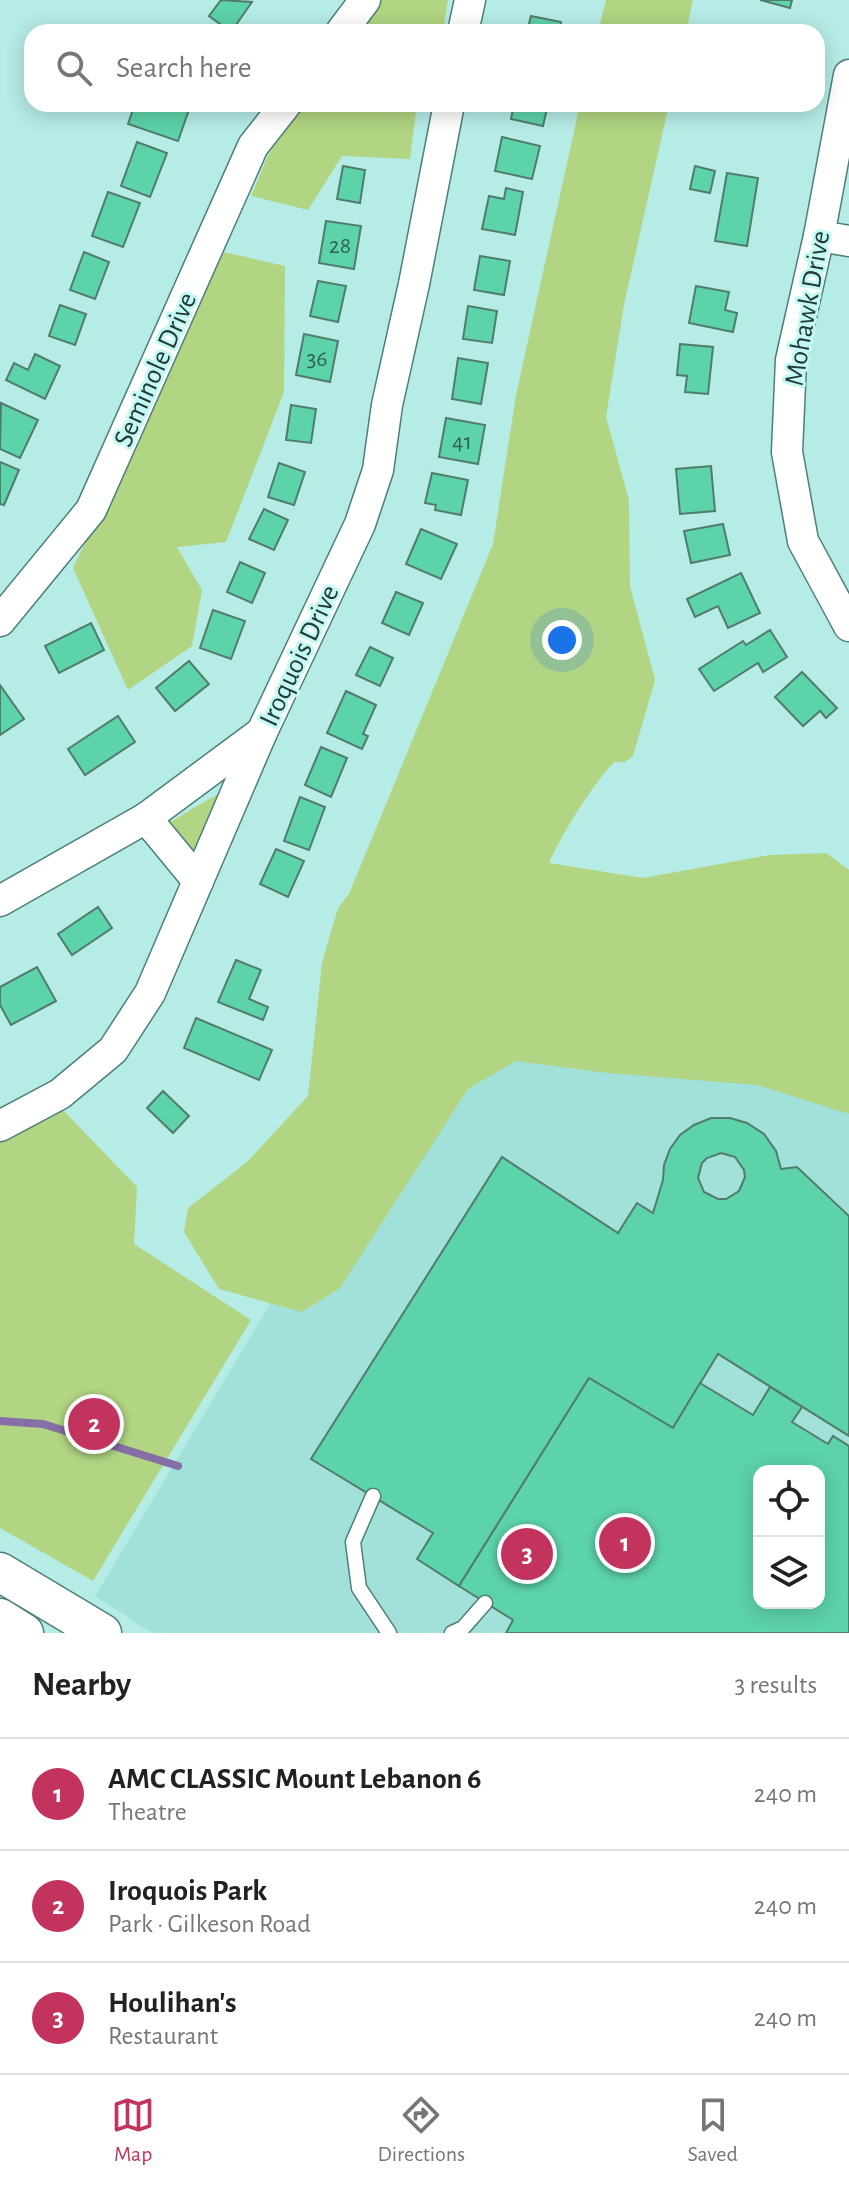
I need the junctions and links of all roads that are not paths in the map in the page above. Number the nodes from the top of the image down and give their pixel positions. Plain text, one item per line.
1 (365, 0) edge
2 (470, 0) edge
3 (347, 24) edge
4 (465, 24) edge
5 (849, 75) edge
6 (280, 112) edge
7 (447, 112) edge
8 (819, 236) junction
9 (849, 241) edge
10 (0, 621) edge
11 (849, 626) edge
12 (262, 732) junction
13 (146, 818) junction
14 (198, 881) junction
15 (0, 901) edge
16 (0, 1126) edge
17 (373, 1496) dead end
18 (0, 1572) edge
19 (485, 1603) dead end
20 (0, 1618) edge
21 (24, 1633) edge
22 (102, 1633) edge
23 (389, 1633) edge
24 (452, 1633) edge

1 - 3 street
2 - 4 street
5 - 8 street, Mohawk Drive
6 - 10 street, Seminole Drive
7 - 12 street, Iroquois Drive
8 - 9 street
8 - 11 street, Mohawk Drive
12 - 13 street
12 - 14 street, Iroquois Drive
13 - 14 street
13 - 15 street
14 - 16 street, Iroquois Drive
17 - 23 lane
18 - 22 street
19 - 24 lane
20 - 21 street

